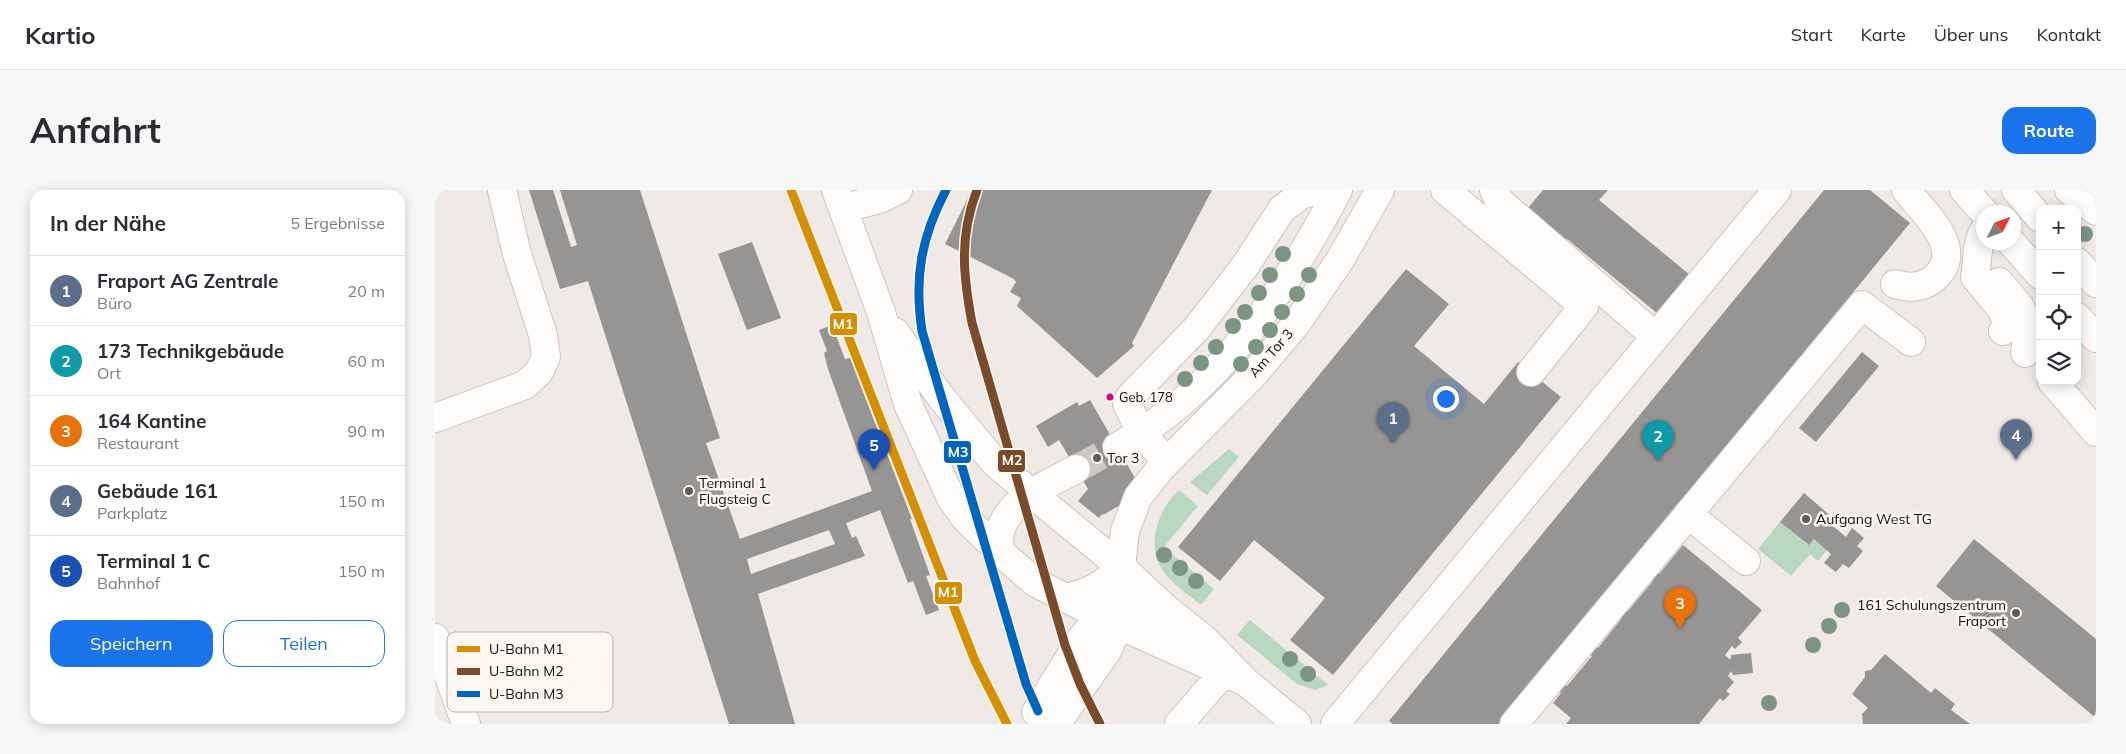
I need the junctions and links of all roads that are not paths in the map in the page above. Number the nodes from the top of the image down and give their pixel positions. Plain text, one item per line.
1 (502, 190) edge
2 (898, 190) edge
3 (1319, 190) edge
4 (1338, 190) edge
5 (1380, 190) edge
6 (1445, 190) edge
7 (1494, 190) edge
8 (1777, 190) edge
9 (1906, 190) edge
10 (1964, 190) edge
11 (2016, 190) edge
12 (2069, 190) edge
13 (839, 200) edge
14 (1978, 205) edge
15 (2096, 211) edge
16 (2036, 213) edge
17 (1980, 250) edge
18 (1984, 250) edge
19 (2018, 250) edge
20 (2081, 266) edge
21 (2036, 270) edge
22 (2096, 283) edge
23 (1895, 284) dead end
24 (1982, 310) dead end
25 (881, 312) junction
26 (2081, 321) edge
27 (2003, 332) junction
28 (1655, 336) junction
29 (2096, 338) edge
30 (1911, 342) dead end
31 (2032, 361) edge
32 (1531, 372) dead end
33 (2055, 385) edge
34 (435, 418) edge
35 (2096, 432) edge
36 (1141, 434) junction
37 (1117, 447) tunnel mouth
38 (1167, 462) junction
39 (1076, 470) tunnel mouth
40 (1031, 494) junction
41 (1688, 514) junction
42 (999, 552) junction
43 (1746, 561) dead end
44 (1121, 567) junction
45 (1064, 598) junction
46 (1114, 616) junction
47 (435, 638) edge
48 (1205, 640) junction
49 (447, 671) edge
50 (1235, 677) junction
51 (462, 712) edge
52 (466, 724) edge
53 (1055, 724) edge
54 (1179, 724) edge
55 (1297, 724) edge
56 (1335, 724) edge
57 (1514, 724) edge

1 - 34 street
2 - 13 street
3 - 36 street
4 - 36 street
5 - 38 street, Am Tor 3
6 - 32 street
7 - 28 street
8 - 28 street
9 - 23 street
10 - 14 street
11 - 16 street
12 - 15 street
13 - 25 street
17 - 27 street
18 - 31 street
19 - 21 street
20 - 22 street
24 - 27 street
25 - 40 street
25 - 42 street
26 - 29 street
27 - 31 street
28 - 56 street
30 - 41 street
33 - 35 street
36 - 37 street
36 - 38 street
38 - 44 street, Am Tor 3
39 - 40 street
40 - 42 street
40 - 44 street
41 - 43 street
41 - 57 street
42 - 45 street
44 - 45 street
44 - 46 street, Am Tor 3
44 - 48 street
45 - 46 street
46 - 48 street
46 - 50 street
46 - 53 street
47 - 49 street
48 - 50 street
50 - 54 street
50 - 55 street
51 - 52 street

